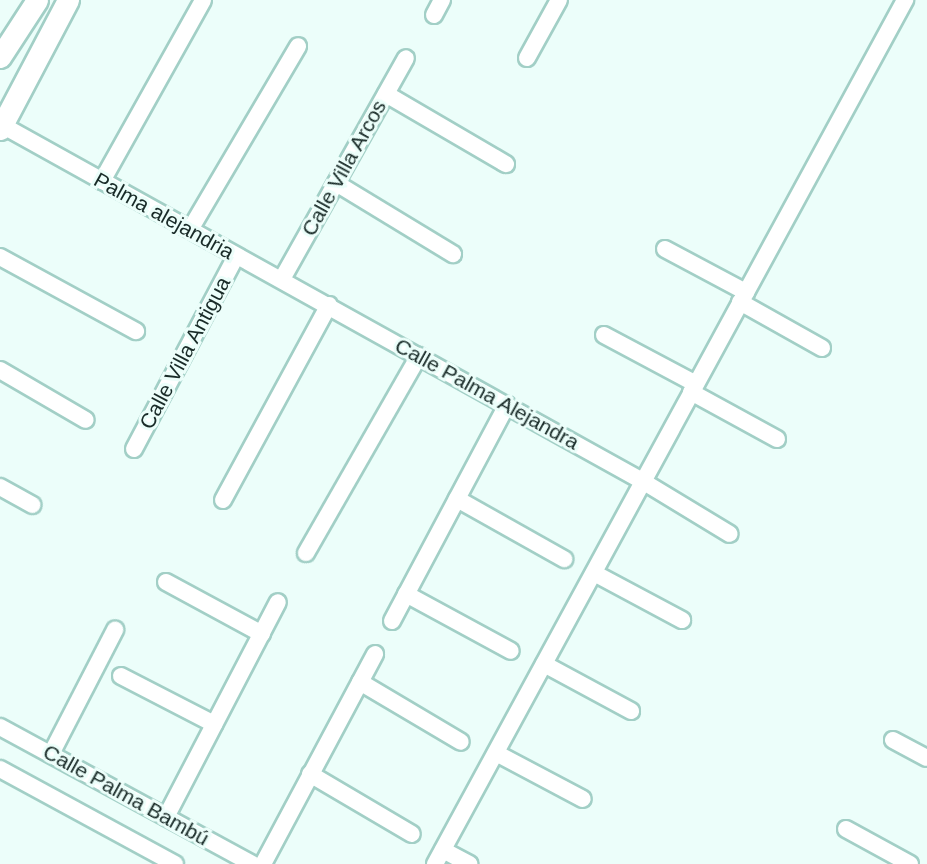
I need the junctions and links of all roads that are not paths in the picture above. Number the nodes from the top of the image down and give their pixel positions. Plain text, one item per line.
1 (37, 0) edge
2 (69, 0) edge
3 (203, 0) edge
4 (559, 0) edge
5 (905, 0) edge
6 (298, 46) dead end
7 (0, 57) edge
8 (406, 58) dead end
9 (527, 58) dead end
10 (386, 94) junction
11 (1, 126) edge
12 (506, 164) dead end
13 (102, 181) junction
14 (336, 183) junction
15 (191, 228) junction
16 (665, 249) dead end
17 (453, 254) dead end
18 (236, 256) junction
19 (0, 257) edge
20 (282, 279) junction
21 (743, 297) junction
22 (329, 305) junction
23 (136, 331) dead end
24 (604, 336) dead end
25 (822, 348) dead end
26 (419, 356) junction
27 (0, 370) edge
28 (694, 388) junction
29 (507, 405) junction
30 (86, 420) dead end
31 (777, 439) dead end
32 (134, 449) dead end
33 (644, 482) junction
34 (0, 487) edge
35 (458, 499) junction
36 (223, 500) dead end
37 (32, 505) dead end
38 (730, 534) dead end
39 (306, 553) dead end
40 (564, 559) dead end
41 (594, 573) junction
42 (166, 582) dead end
43 (406, 594) junction
44 (278, 602) dead end
45 (682, 620) dead end
46 (392, 621) dead end
47 (114, 630) dead end
48 (262, 634) junction
49 (511, 651) dead end
50 (375, 654) dead end
51 (544, 664) junction
52 (121, 676) dead end
53 (360, 682) junction
54 (631, 711) dead end
55 (214, 724) junction
56 (0, 727) edge
57 (893, 740) dead end
58 (461, 742) dead end
59 (496, 753) junction
60 (51, 754) junction
61 (927, 758) edge
62 (0, 769) edge
63 (310, 774) junction
64 (583, 799) dead end
65 (166, 817) junction
66 (846, 829) dead end
67 (412, 834) dead end
68 (439, 857) edge
69 (175, 864) edge
70 (252, 864) edge
71 (262, 864) edge
72 (469, 864) edge
73 (910, 864) edge

1 - 7 street
2 - 11 street
3 - 13 street
4 - 9 street
5 - 21 street
6 - 15 street
8 - 10 street, Calle Villa Arcos
10 - 12 street
10 - 14 street, Calle Villa Arcos
11 - 13 street, Palma alejandria
13 - 15 street, Palma alejandria
14 - 17 street
14 - 20 street, Calle Villa Arcos
15 - 18 street, Palma alejandria
16 - 21 street
18 - 20 street, Palma alejandria
18 - 32 street, Calle Villa Antigua
19 - 23 street
20 - 22 street, Palma alejandria
21 - 25 street
21 - 28 street
22 - 26 street, Calle Palma Alejandra
22 - 36 street
24 - 28 street
26 - 29 street, Calle Palma Alejandra
26 - 39 street
27 - 30 street
28 - 31 street
28 - 33 street
29 - 33 street, Calle Palma Alejandra
29 - 35 street
33 - 38 street, Calle Palma Alejandra
33 - 41 street
34 - 37 street
35 - 40 street
35 - 43 street
41 - 45 street
41 - 51 street
42 - 48 street
43 - 46 street
43 - 49 street
44 - 48 street
47 - 60 street
48 - 55 street
50 - 53 street
51 - 54 street
51 - 59 street
52 - 55 street
53 - 58 street
53 - 63 street
55 - 65 street
56 - 60 street, Calle Palma Bambú
57 - 61 street
59 - 64 street
59 - 68 street
60 - 65 street, Calle Palma Bambú
62 - 69 street, Calle Palma Bambú
63 - 67 street
63 - 71 street
65 - 70 street, Calle Palma Bambú
66 - 73 street
68 - 72 street

